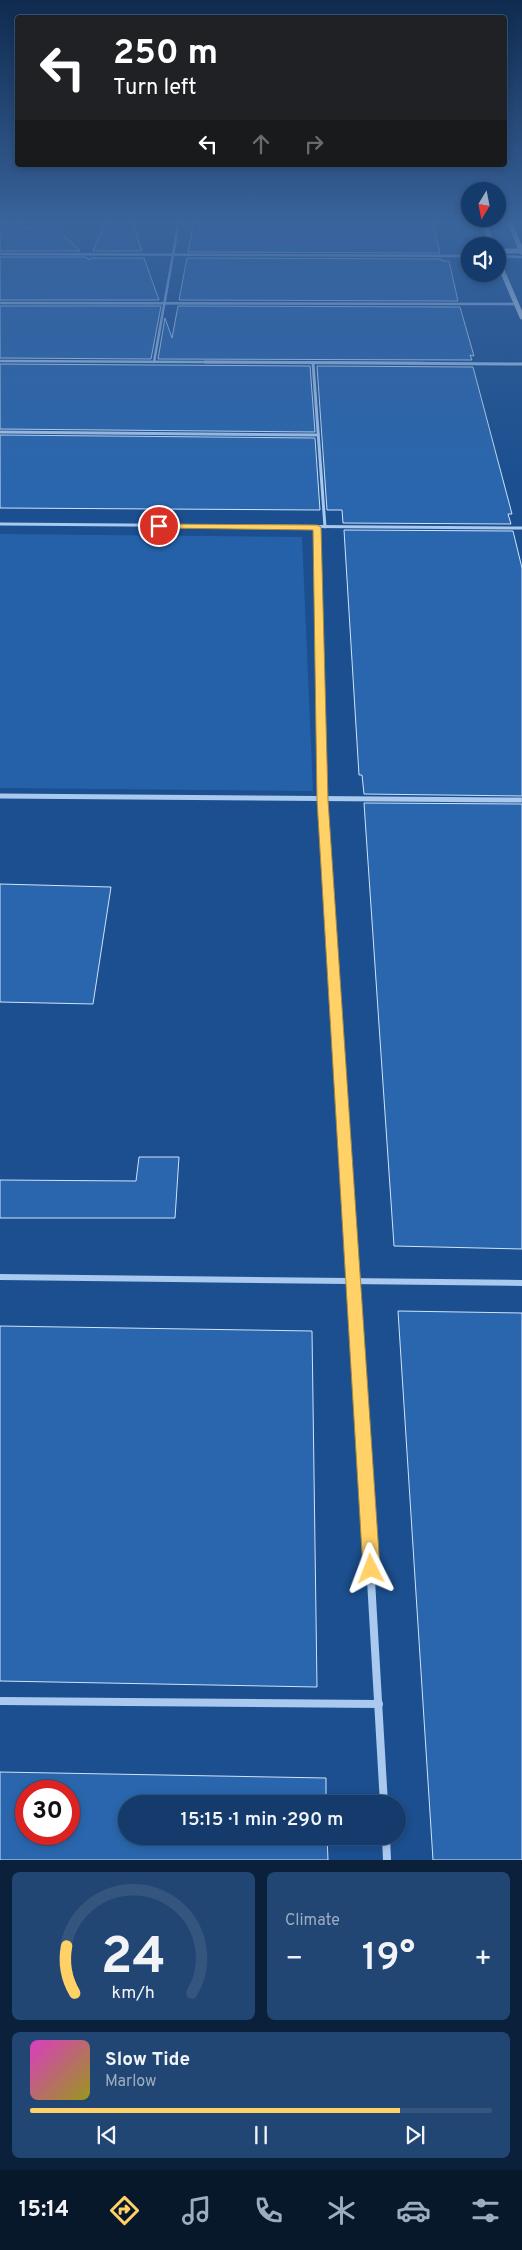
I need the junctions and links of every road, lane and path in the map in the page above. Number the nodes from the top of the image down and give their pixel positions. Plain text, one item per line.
1 (163, 308) edge
2 (0, 361) edge
3 (154, 362) junction
4 (313, 363) junction
5 (522, 364) edge
6 (0, 432) edge
7 (318, 435) junction
8 (0, 524) edge
9 (317, 527) junction
10 (325, 527) junction
11 (522, 528) edge
12 (0, 796) edge
13 (322, 800) junction
14 (522, 800) edge
15 (0, 1277) edge
16 (354, 1281) junction
17 (522, 1283) edge
18 (0, 1701) edge
19 (379, 1704) junction
20 (384, 1795) edge
21 (386, 1845) edge
22 (387, 1860) edge

1 - 3 street
2 - 3 street
3 - 4 street
4 - 5 street
4 - 7 street
6 - 7 street
7 - 10 street
8 - 9 street
9 - 10 street
9 - 13 street
10 - 11 street
12 - 13 street
13 - 14 street
13 - 16 street
15 - 16 street
16 - 17 street
16 - 19 street
18 - 19 street
19 - 20 street
21 - 22 street

